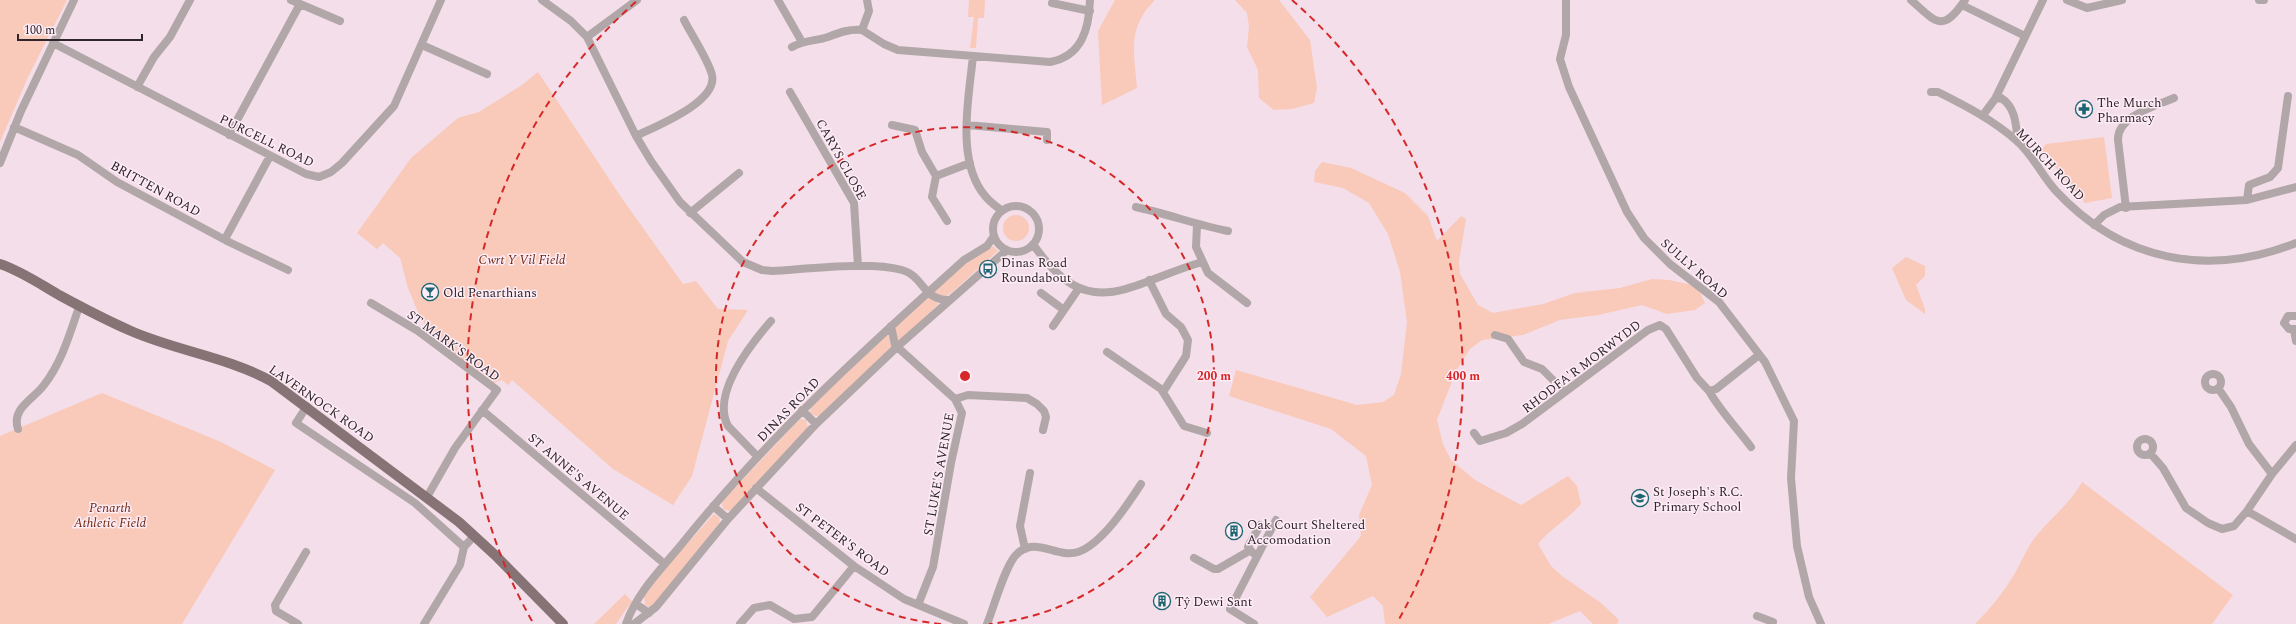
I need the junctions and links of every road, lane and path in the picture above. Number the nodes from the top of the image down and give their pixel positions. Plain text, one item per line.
1 (74, 0) edge
2 (190, 0) edge
3 (291, 0) edge
4 (441, 0) edge
5 (542, 0) edge
6 (637, 0) edge
7 (778, 0) edge
8 (867, 0) edge
9 (1090, 0) edge
10 (1566, 0) edge
11 (1911, 0) edge
12 (2043, 0) edge
13 (2067, 0) edge
14 (2122, 0) edge
15 (2259, 0) edge
16 (2264, 0) edge
17 (1964, 3) edge
18 (300, 4) junction
19 (1052, 4) dead end
20 (1090, 11) junction
21 (684, 20) dead end
22 (340, 21) dead end
23 (862, 30) junction
24 (2024, 36) junction
25 (587, 37) junction
26 (802, 42) junction
27 (52, 43) junction
28 (422, 45) junction
29 (792, 47) dead end
30 (973, 56) junction
31 (487, 74) dead end
32 (137, 87) junction
33 (790, 92) dead end
34 (1931, 92) dead end
35 (2288, 96) dead end
36 (2174, 98) dead end
37 (1996, 99) junction
38 (1983, 115) junction
39 (892, 125) dead end
40 (967, 125) junction
41 (14, 127) junction
42 (229, 135) junction
43 (636, 136) junction
44 (1047, 140) dead end
45 (2018, 142) junction
46 (270, 156) junction
47 (0, 163) edge
48 (970, 163) junction
49 (739, 173) dead end
50 (936, 176) junction
51 (2296, 187) edge
52 (2247, 200) junction
53 (1136, 208) dead end
54 (2126, 208) junction
55 (1002, 211) junction
56 (690, 213) junction
57 (947, 221) dead end
58 (2094, 225) junction
59 (1197, 226) junction
60 (1228, 231) dead end
61 (994, 236) junction
62 (226, 239) junction
63 (2296, 243) edge
64 (1033, 244) junction
65 (1007, 250) junction
66 (1202, 262) junction
67 (0, 264) edge
68 (858, 266) junction
69 (288, 270) dead end
70 (1149, 280) junction
71 (1079, 288) junction
72 (928, 292) junction
73 (1041, 293) dead end
74 (949, 300) junction
75 (370, 303) dead end
76 (1247, 303) dead end
77 (80, 307) junction
78 (1064, 310) junction
79 (2296, 316) edge
80 (771, 321) dead end
81 (891, 326) junction
82 (1053, 326) dead end
83 (2295, 329) edge
84 (1495, 334) dead end
85 (2296, 341) edge
86 (898, 346) junction
87 (1107, 352) dead end
88 (1759, 355) junction
89 (2218, 388) dead end
90 (1162, 392) junction
91 (1565, 392) junction
92 (1709, 392) junction
93 (955, 399) junction
94 (307, 406) junction
95 (482, 410) junction
96 (802, 410) junction
97 (816, 424) junction
98 (18, 429) dead end
99 (1043, 430) dead end
100 (1207, 433) dead end
101 (1474, 433) dead end
102 (2296, 445) edge
103 (1751, 447) dead end
104 (2150, 453) dead end
105 (758, 457) junction
106 (1030, 473) dead end
107 (2272, 474) junction
108 (1141, 484) dead end
109 (756, 488) junction
110 (427, 497) junction
111 (714, 506) junction
112 (2247, 511) junction
113 (728, 519) junction
114 (1276, 520) dead end
115 (1260, 525) dead end
116 (474, 536) junction
117 (2296, 539) edge
118 (464, 547) junction
119 (1025, 548) junction
120 (1250, 551) junction
121 (306, 552) dead end
122 (1258, 556) junction
123 (1194, 558) dead end
124 (660, 560) dead end
125 (854, 566) junction
126 (636, 604) junction
127 (918, 605) junction
128 (649, 613) junction
129 (1757, 616) dead end
130 (1782, 619) dead end
131 (802, 621) edge
132 (1773, 623) edge
133 (298, 624) edge
134 (424, 624) edge
135 (563, 624) edge
136 (626, 624) edge
137 (634, 624) edge
138 (740, 624) edge
139 (964, 624) edge
140 (987, 624) edge
141 (1254, 624) edge
142 (1820, 624) edge

1 - 27 street
2 - 32 street
3 - 18 street
4 - 28 street, PURCELL ROAD
5 - 25 street
6 - 25 street
7 - 26 street
8 - 23 street
9 - 20 street
10 - 88 street, SULLY ROAD
11 - 17 street
12 - 24 street
13 - 14 street
15 - 16 street
17 - 24 street
18 - 22 street
18 - 42 street
19 - 20 street
20 - 30 street
21 - 43 street
23 - 26 street
23 - 30 street
24 - 37 street
25 - 43 street
26 - 29 street
27 - 32 street, PURCELL ROAD
27 - 41 street
28 - 31 street
28 - 46 street, PURCELL ROAD
30 - 40 street
32 - 42 street, PURCELL ROAD
33 - 68 street, CARYS CLOSE
34 - 38 street, MURCH ROAD
35 - 52 street
36 - 54 street
37 - 38 street
37 - 45 street
38 - 45 street, MURCH ROAD
39 - 50 street
40 - 44 street
40 - 48 street
41 - 47 street
41 - 62 street, BRITTEN ROAD
42 - 46 street, PURCELL ROAD
43 - 56 street
45 - 58 street, MURCH ROAD
46 - 62 street
48 - 50 street
48 - 55 street
49 - 56 street
50 - 57 street
51 - 52 street
52 - 54 street
53 - 59 street
54 - 58 street
55 - 61 street
55 - 64 street
56 - 68 street
58 - 63 street, MURCH ROAD
59 - 60 street
59 - 66 street
61 - 65 street
61 - 72 street, DINAS ROAD
62 - 69 street, BRITTEN ROAD
64 - 65 street
64 - 71 street
65 - 74 street
66 - 70 street
66 - 76 street
67 - 77 main road, LAVERNOCK ROAD
68 - 72 street
70 - 71 street
70 - 90 street
71 - 78 street
72 - 74 street
72 - 81 street, DINAS ROAD
73 - 78 street
74 - 86 street
75 - 95 street, ST MARK'S ROAD
77 - 94 main road, LAVERNOCK ROAD
77 - 98 street
78 - 82 street
79 - 83 street
80 - 105 street
81 - 86 street
81 - 96 street, DINAS ROAD
83 - 85 street
84 - 91 street
86 - 93 street, ST LUKE'S AVENUE
86 - 97 street
87 - 90 street
88 - 92 street
88 - 142 street, SULLY ROAD
89 - 107 street
90 - 100 street
91 - 92 street, RHODFA'R MORWYDD
91 - 101 street, RHODFA'R MORWYDD
92 - 103 street
93 - 99 street
93 - 127 street, ST LUKE'S AVENUE
94 - 110 main road, LAVERNOCK ROAD
94 - 118 street
95 - 110 street, ST MARK'S ROAD
95 - 124 street, ST ANNE'S AVENUE
96 - 97 street
96 - 105 street, DINAS ROAD
97 - 109 street
102 - 107 street
104 - 112 street
105 - 111 street, DINAS ROAD
106 - 119 street
107 - 112 street
108 - 119 street
109 - 113 street
109 - 125 street, ST PETER'S ROAD
110 - 116 main road, LAVERNOCK ROAD
111 - 113 street
111 - 126 street, DINAS ROAD
112 - 117 street
113 - 128 street
114 - 122 street
115 - 120 street
116 - 118 street
116 - 135 main road, LAVERNOCK ROAD
118 - 134 street
119 - 140 street
120 - 122 street
120 - 123 street
121 - 133 street
122 - 141 street
125 - 127 street, ST PETER'S ROAD
125 - 131 street
126 - 128 street
126 - 136 street, DINAS ROAD
127 - 139 street, ST PETER'S ROAD
128 - 137 street
129 - 132 street
130 - 132 street
131 - 138 street

